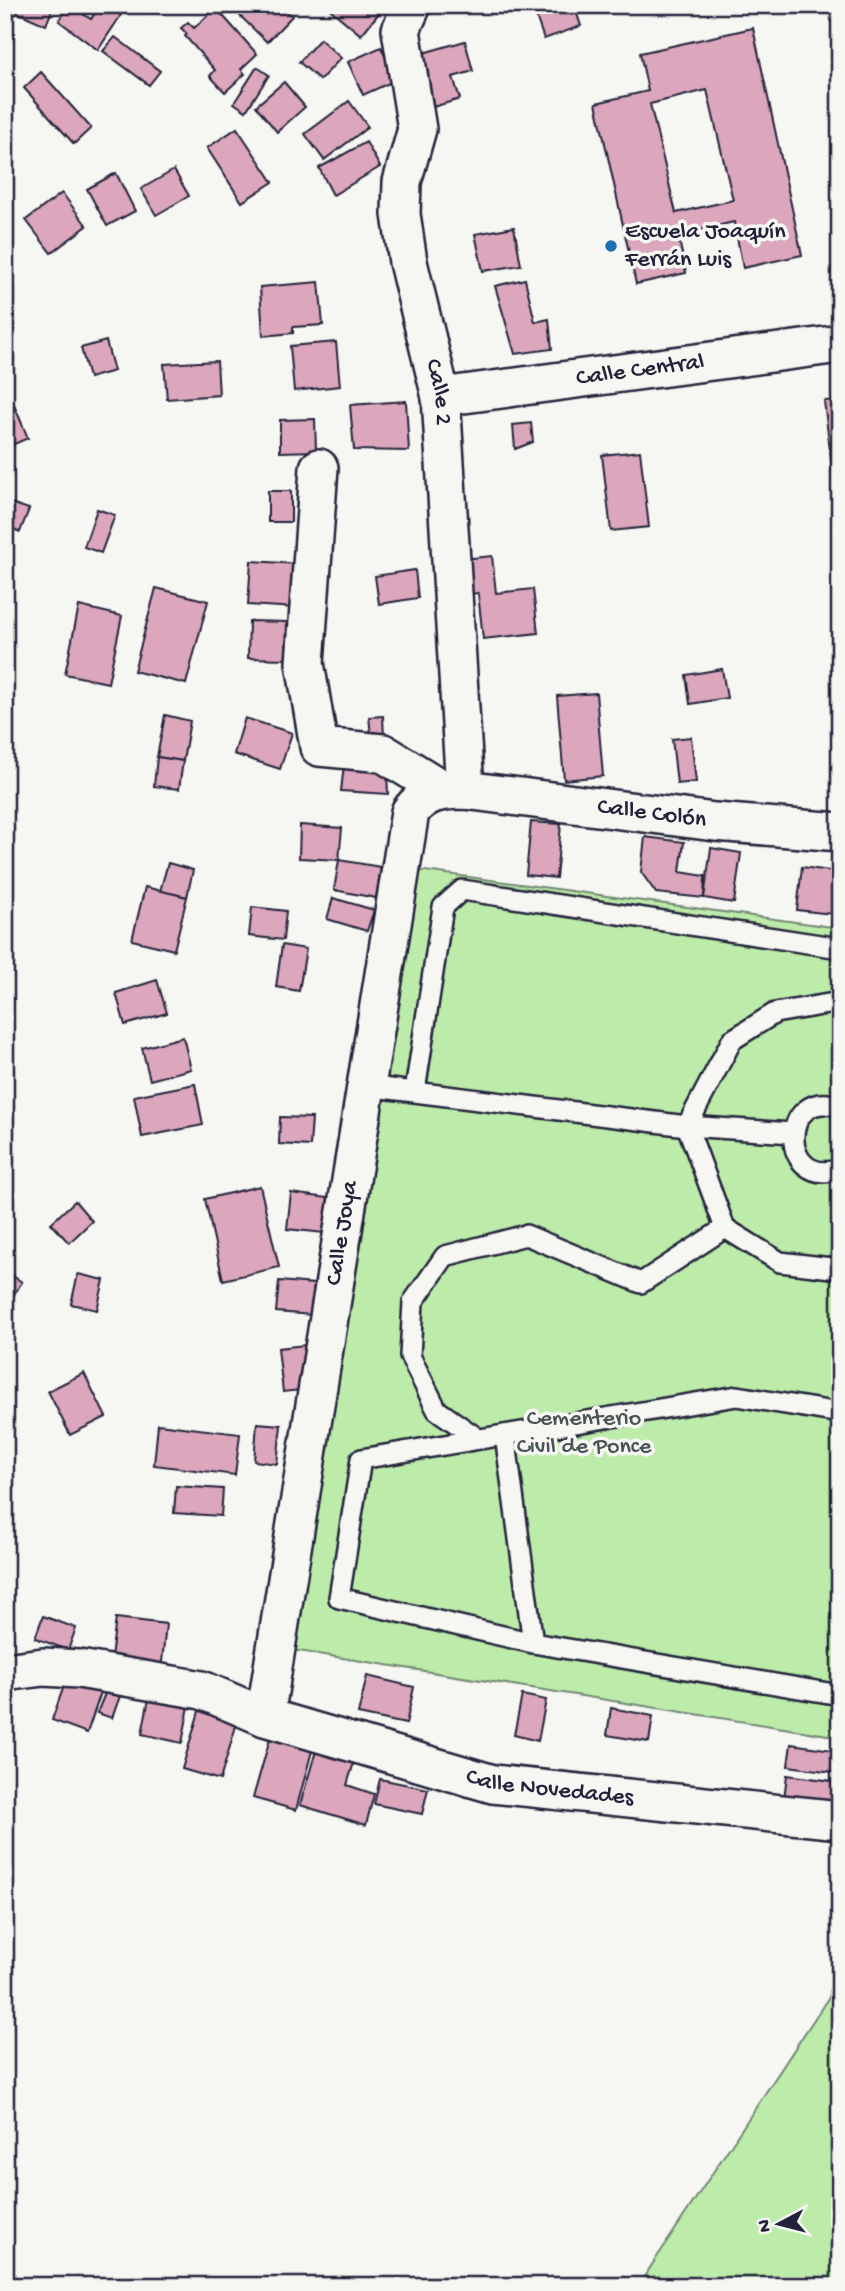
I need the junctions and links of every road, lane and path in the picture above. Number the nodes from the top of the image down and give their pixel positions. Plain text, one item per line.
1 (412, 5) edge
2 (840, 344) edge
3 (441, 397) junction
4 (319, 468) dead end
5 (454, 790) junction
6 (840, 832) edge
7 (840, 948) edge
8 (840, 1002) edge
9 (366, 1086) junction
10 (415, 1091) junction
11 (840, 1107) edge
12 (687, 1126) junction
13 (793, 1133) junction
14 (840, 1169) edge
15 (726, 1228) junction
16 (840, 1269) edge
17 (840, 1413) edge
18 (505, 1435) junction
19 (477, 1438) junction
20 (533, 1643) junction
21 (5, 1672) edge
22 (840, 1695) edge
23 (265, 1717) junction
24 (840, 1820) edge

1 - 3 street, Calle 2
2 - 3 street, Calle Central
3 - 5 street, Calle 2
4 - 5 street
5 - 6 street, Calle Colón
5 - 9 street, Calle Joya
7 - 10 lane
8 - 12 lane
9 - 10 lane
9 - 23 street, Calle Joya
10 - 12 lane
11 - 13 lane
12 - 13 lane
12 - 15 lane
13 - 14 lane
15 - 16 lane
15 - 19 lane
17 - 18 lane
18 - 19 lane
18 - 20 lane
19 - 20 lane
20 - 22 lane
21 - 23 street, Calle Novedades
23 - 24 street, Calle Novedades

